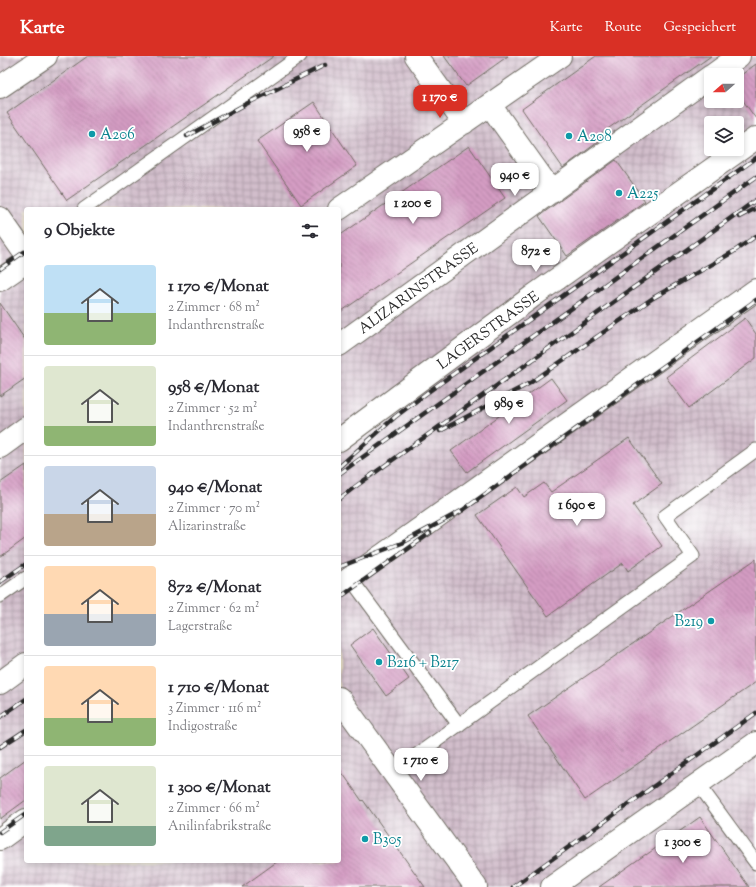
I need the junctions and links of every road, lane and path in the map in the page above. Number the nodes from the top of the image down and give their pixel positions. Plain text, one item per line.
1 (46, 56) edge
2 (300, 56) edge
3 (416, 56) edge
4 (560, 56) edge
5 (739, 56) edge
6 (723, 68) edge
7 (704, 82) edge
8 (0, 87) edge
9 (490, 105) junction
10 (464, 123) junction
11 (756, 138) edge
12 (552, 192) junction
13 (87, 207) edge
14 (341, 208) edge
15 (0, 218) edge
16 (24, 254) edge
17 (24, 256) edge
18 (0, 280) edge
19 (756, 290) edge
20 (341, 344) edge
21 (24, 429) edge
22 (341, 439) edge
23 (0, 446) edge
24 (756, 450) edge
25 (24, 579) edge
26 (344, 582) edge
27 (0, 596) edge
28 (24, 665) edge
29 (0, 683) edge
30 (341, 701) edge
31 (459, 725) junction
32 (756, 743) edge
33 (393, 772) junction
34 (699, 785) junction
35 (24, 821) edge
36 (0, 839) edge
37 (756, 863) edge
38 (476, 887) edge
39 (552, 887) edge

1 - 8 street
2 - 13 lane
3 - 10 street
4 - 9 street
5 - 6 street, ALIZARINSTRASSE
7 - 12 street, ALIZARINSTRASSE
9 - 10 street
9 - 12 street
10 - 14 street
11 - 22 street, LAGERSTRASSE
12 - 20 street, ALIZARINSTRASSE
15 - 16 street
17 - 18 street
19 - 26 street
21 - 23 street
24 - 31 lane
25 - 27 lane
26 - 31 lane
28 - 29 street
30 - 33 street
31 - 33 lane
32 - 34 street
33 - 38 street
34 - 37 lane
34 - 39 street
35 - 36 street

